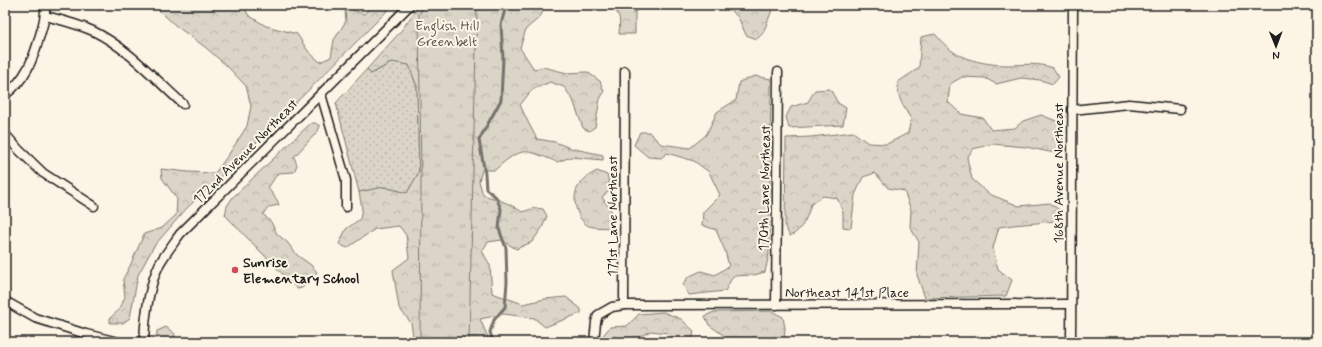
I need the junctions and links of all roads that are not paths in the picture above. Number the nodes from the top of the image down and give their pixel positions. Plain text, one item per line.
1 (45, 5) edge
2 (410, 5) edge
3 (1073, 5) edge
4 (46, 16) junction
5 (625, 71) dead end
6 (778, 72) dead end
7 (321, 94) junction
8 (5, 95) edge
9 (183, 104) dead end
10 (1180, 109) dead end
11 (1072, 110) junction
12 (5, 134) edge
13 (94, 206) dead end
14 (346, 207) dead end
15 (5, 301) edge
16 (624, 304) junction
17 (1070, 304) junction
18 (776, 305) junction
19 (118, 342) edge
20 (144, 342) edge
21 (594, 342) edge
22 (1070, 342) edge

1 - 4 street
2 - 7 street, 172nd Avenue Northeast
3 - 11 street, 168th Avenue Northeast
4 - 8 street
4 - 9 street
5 - 16 street, 171st Lane Northeast
6 - 18 street, 170th Lane Northeast
7 - 14 street
7 - 20 street, 172nd Avenue Northeast
10 - 11 street
11 - 17 street, 168th Avenue Northeast
12 - 13 street
15 - 19 street
16 - 18 street, Northeast 141st Place
16 - 21 street
17 - 18 street, Northeast 141st Place
17 - 22 street, 168th Avenue Northeast

